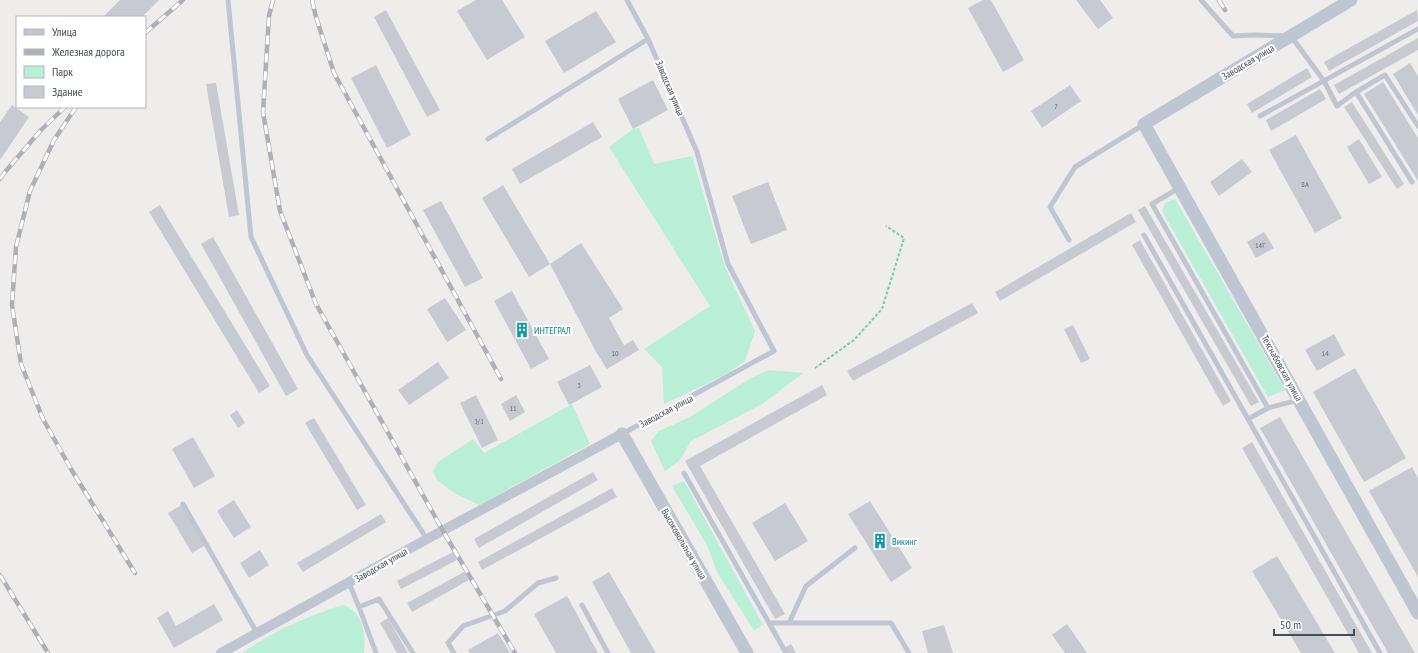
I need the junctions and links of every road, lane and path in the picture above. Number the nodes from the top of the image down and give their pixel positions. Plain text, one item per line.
1 (228, 0) edge
2 (627, 0) edge
3 (1200, 0) edge
4 (1351, 0) edge
5 (1418, 29) edge
6 (1291, 36) junction
7 (648, 39) junction
8 (1324, 81) junction
9 (1356, 92) junction
10 (1260, 116) dead end
11 (1144, 124) junction
12 (1418, 126) edge
13 (488, 139) dead end
14 (1412, 182) dead end
15 (1180, 188) junction
16 (886, 226) dead end
17 (1144, 235) dead end
18 (1069, 240) dead end
19 (815, 368) dead end
20 (1300, 400) junction
21 (1268, 408) junction
22 (1248, 420) junction
23 (622, 434) junction
24 (684, 472) dead end
25 (183, 504) dead end
26 (427, 539) junction
27 (855, 548) dead end
28 (556, 578) dead end
29 (349, 583) junction
30 (582, 605) dead end
31 (359, 607) junction
32 (1418, 612) edge
33 (769, 623) junction
34 (789, 623) junction
35 (257, 634) junction
36 (221, 653) edge
37 (376, 653) edge
38 (413, 653) edge
39 (454, 653) edge
40 (608, 653) edge
41 (747, 653) edge
42 (786, 653) edge
43 (909, 653) edge
44 (1380, 653) edge

1 - 26 lane
2 - 7 lane, Заводская улица
3 - 6 lane
4 - 6 street, Заводская улица
5 - 8 lane
6 - 8 lane
6 - 11 street, Заводская улица
7 - 13 lane
7 - 23 lane, Заводская улица
8 - 9 lane
8 - 10 lane
9 - 12 lane
9 - 14 lane
11 - 15 street, Техснабовская улица
11 - 18 lane
15 - 20 street, Техснабовская улица
15 - 21 lane
16 - 19 path
17 - 22 lane
20 - 21 lane
20 - 32 street, Техснабовская улица
21 - 22 lane
22 - 44 lane
23 - 26 street, Заводская улица
23 - 41 street, Высоковольтная улица
24 - 33 lane
25 - 35 lane
26 - 29 street, Заводская улица
27 - 34 lane
28 - 39 lane
29 - 31 lane
29 - 35 street, Заводская улица
30 - 40 lane
31 - 37 lane
31 - 38 lane
33 - 34 lane
33 - 42 lane
34 - 43 lane
35 - 36 street, Заводская улица

